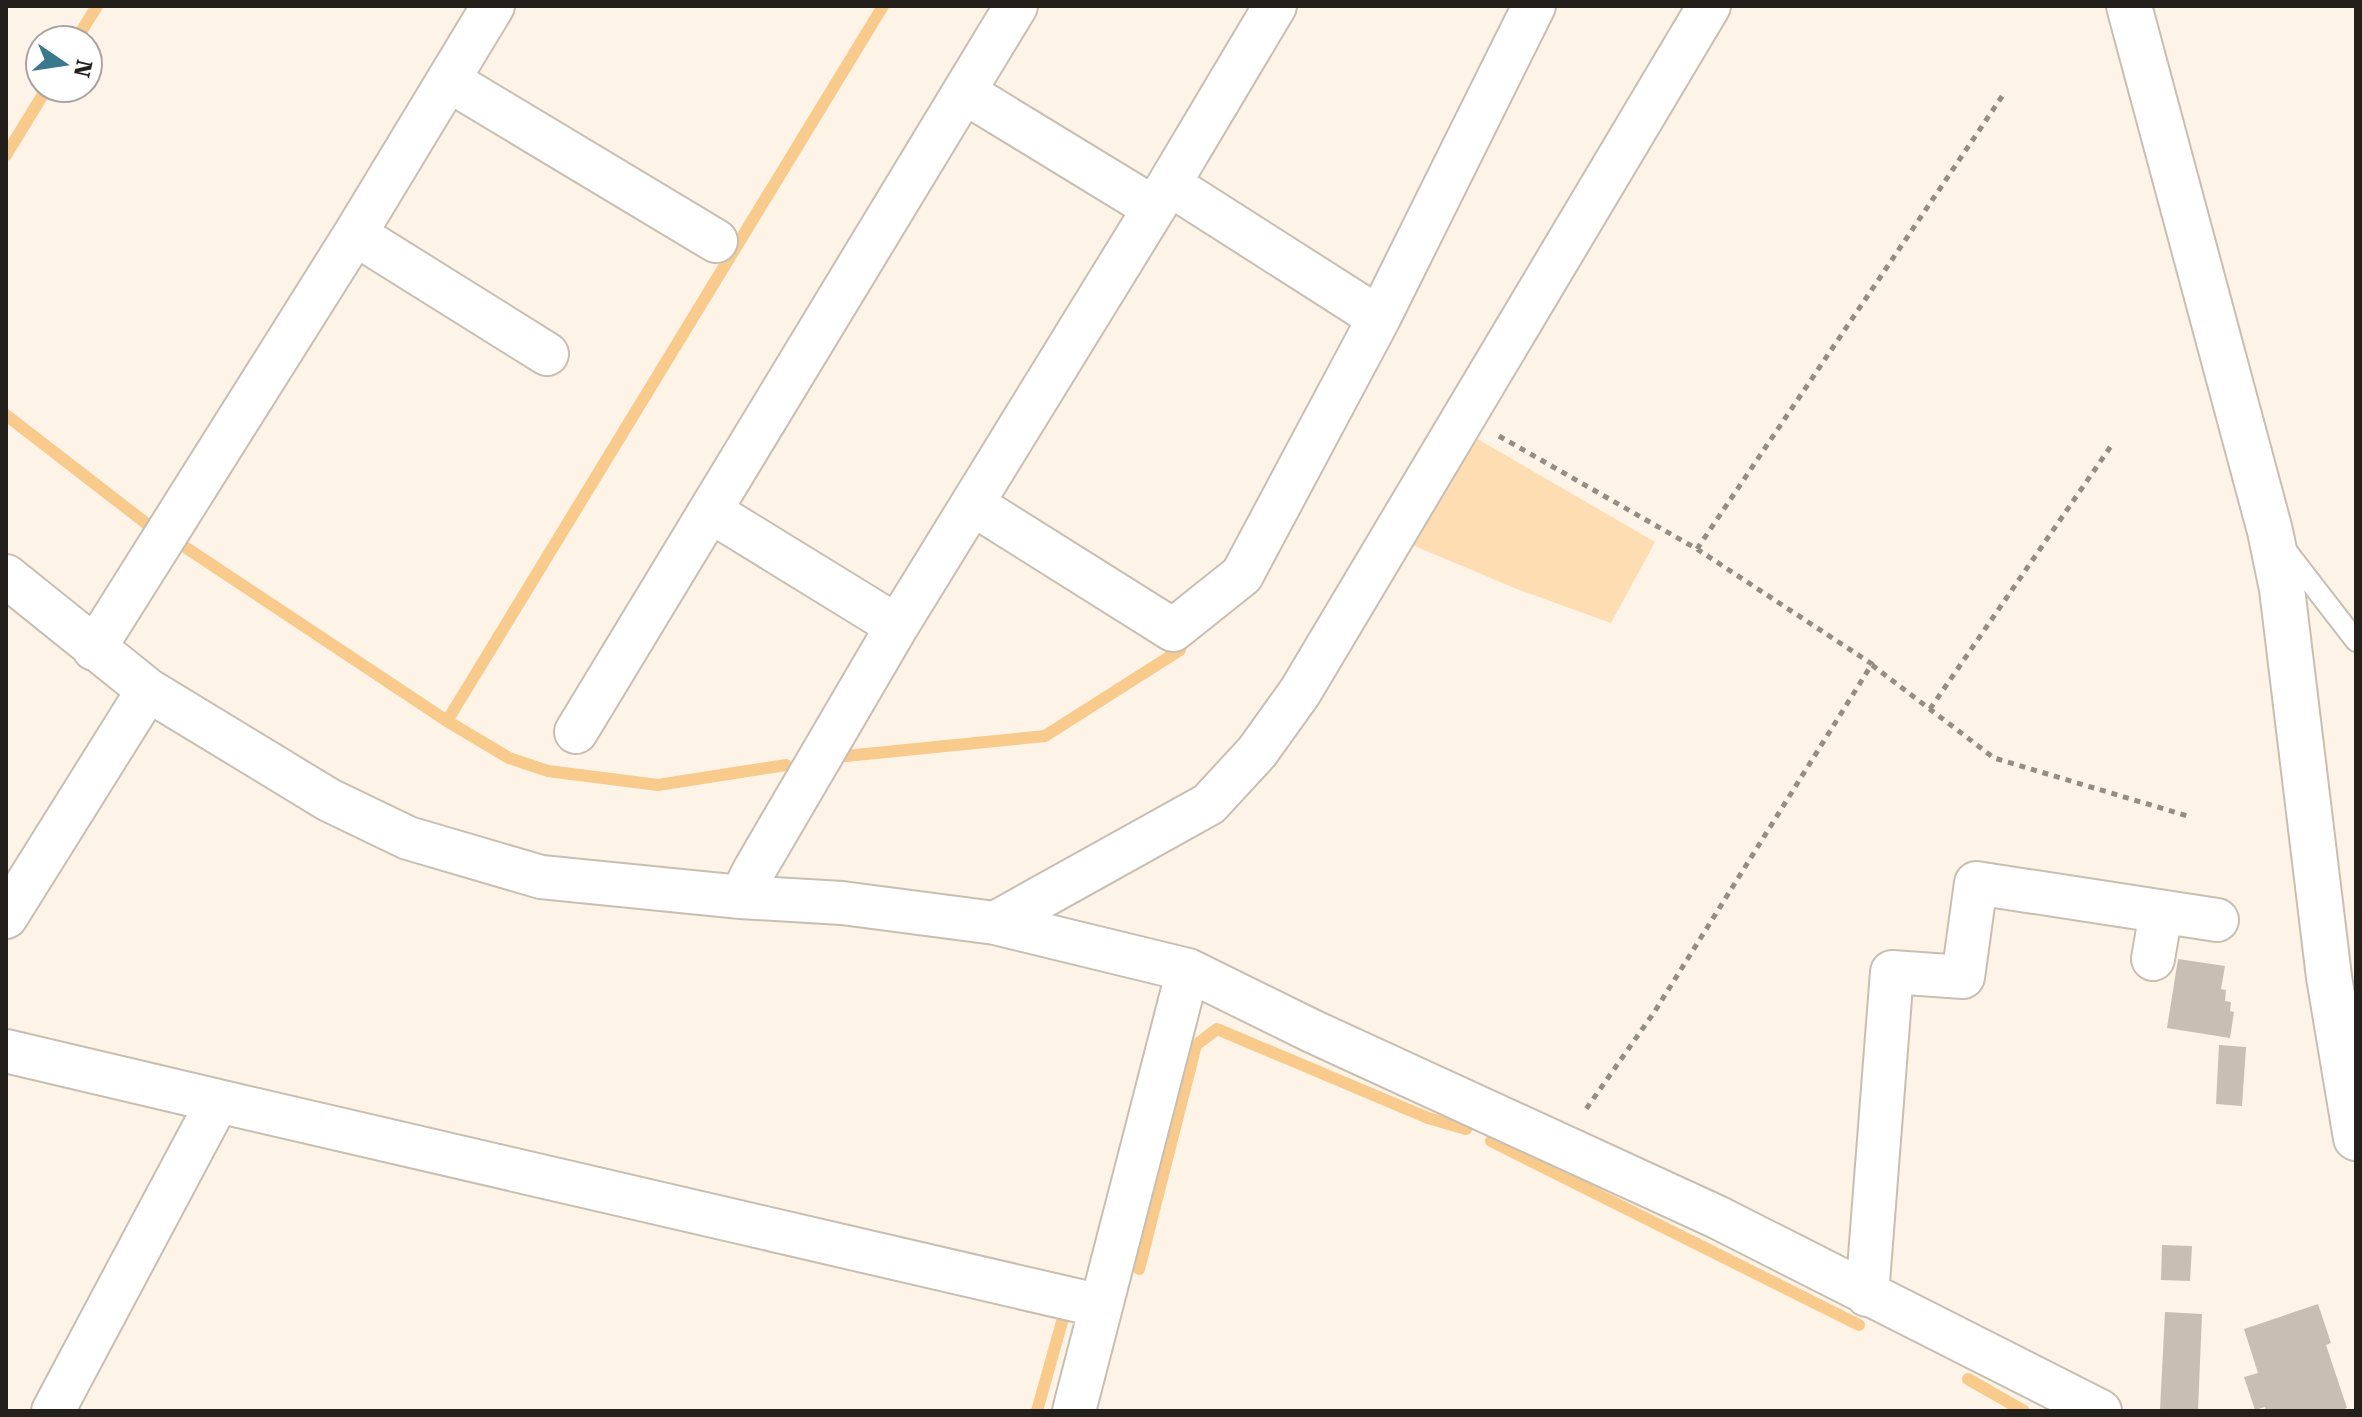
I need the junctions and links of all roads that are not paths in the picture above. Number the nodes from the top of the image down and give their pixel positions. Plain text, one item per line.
1 (493, 6) edge
2 (1016, 6) edge
3 (1275, 6) edge
4 (1534, 6) edge
5 (1709, 6) edge
6 (2129, 6) edge
7 (448, 80) junction
8 (964, 92) junction
9 (1162, 196) junction
10 (355, 234) junction
11 (716, 241) dead end
12 (1379, 318) junction
13 (547, 354) dead end
14 (974, 505) junction
15 (710, 511) junction
16 (2270, 531) junction
17 (6, 576) edge
18 (897, 626) junction
19 (2356, 641) edge
20 (94, 649) junction
21 (148, 690) junction
22 (576, 732) dead end
23 (741, 897) junction
24 (2161, 912) junction
25 (6, 917) edge
26 (2217, 920) dead end
27 (995, 923) junction
28 (2153, 959) dead end
29 (1188, 970) junction
30 (6, 1051) edge
31 (218, 1101) junction
32 (2356, 1138) edge
33 (1867, 1295) junction
34 (1101, 1306) junction
35 (53, 1411) edge
36 (1074, 1411) edge
37 (2100, 1411) edge

1 - 7 street
2 - 8 street
3 - 9 street
4 - 12 street
5 - 27 street
6 - 16 street
7 - 10 street
7 - 11 street
8 - 9 street
8 - 15 street
9 - 12 street
9 - 14 street
10 - 13 street
10 - 20 street
12 - 14 street
14 - 18 street
15 - 18 street
15 - 22 street
16 - 19 lane
16 - 32 street
17 - 20 street
18 - 23 street
20 - 21 street
21 - 23 street
21 - 25 street
23 - 27 street
24 - 26 street
24 - 28 street
24 - 33 street
27 - 29 street
29 - 33 street
29 - 34 street
30 - 31 street
31 - 34 street
31 - 35 street
33 - 37 street
34 - 36 street

